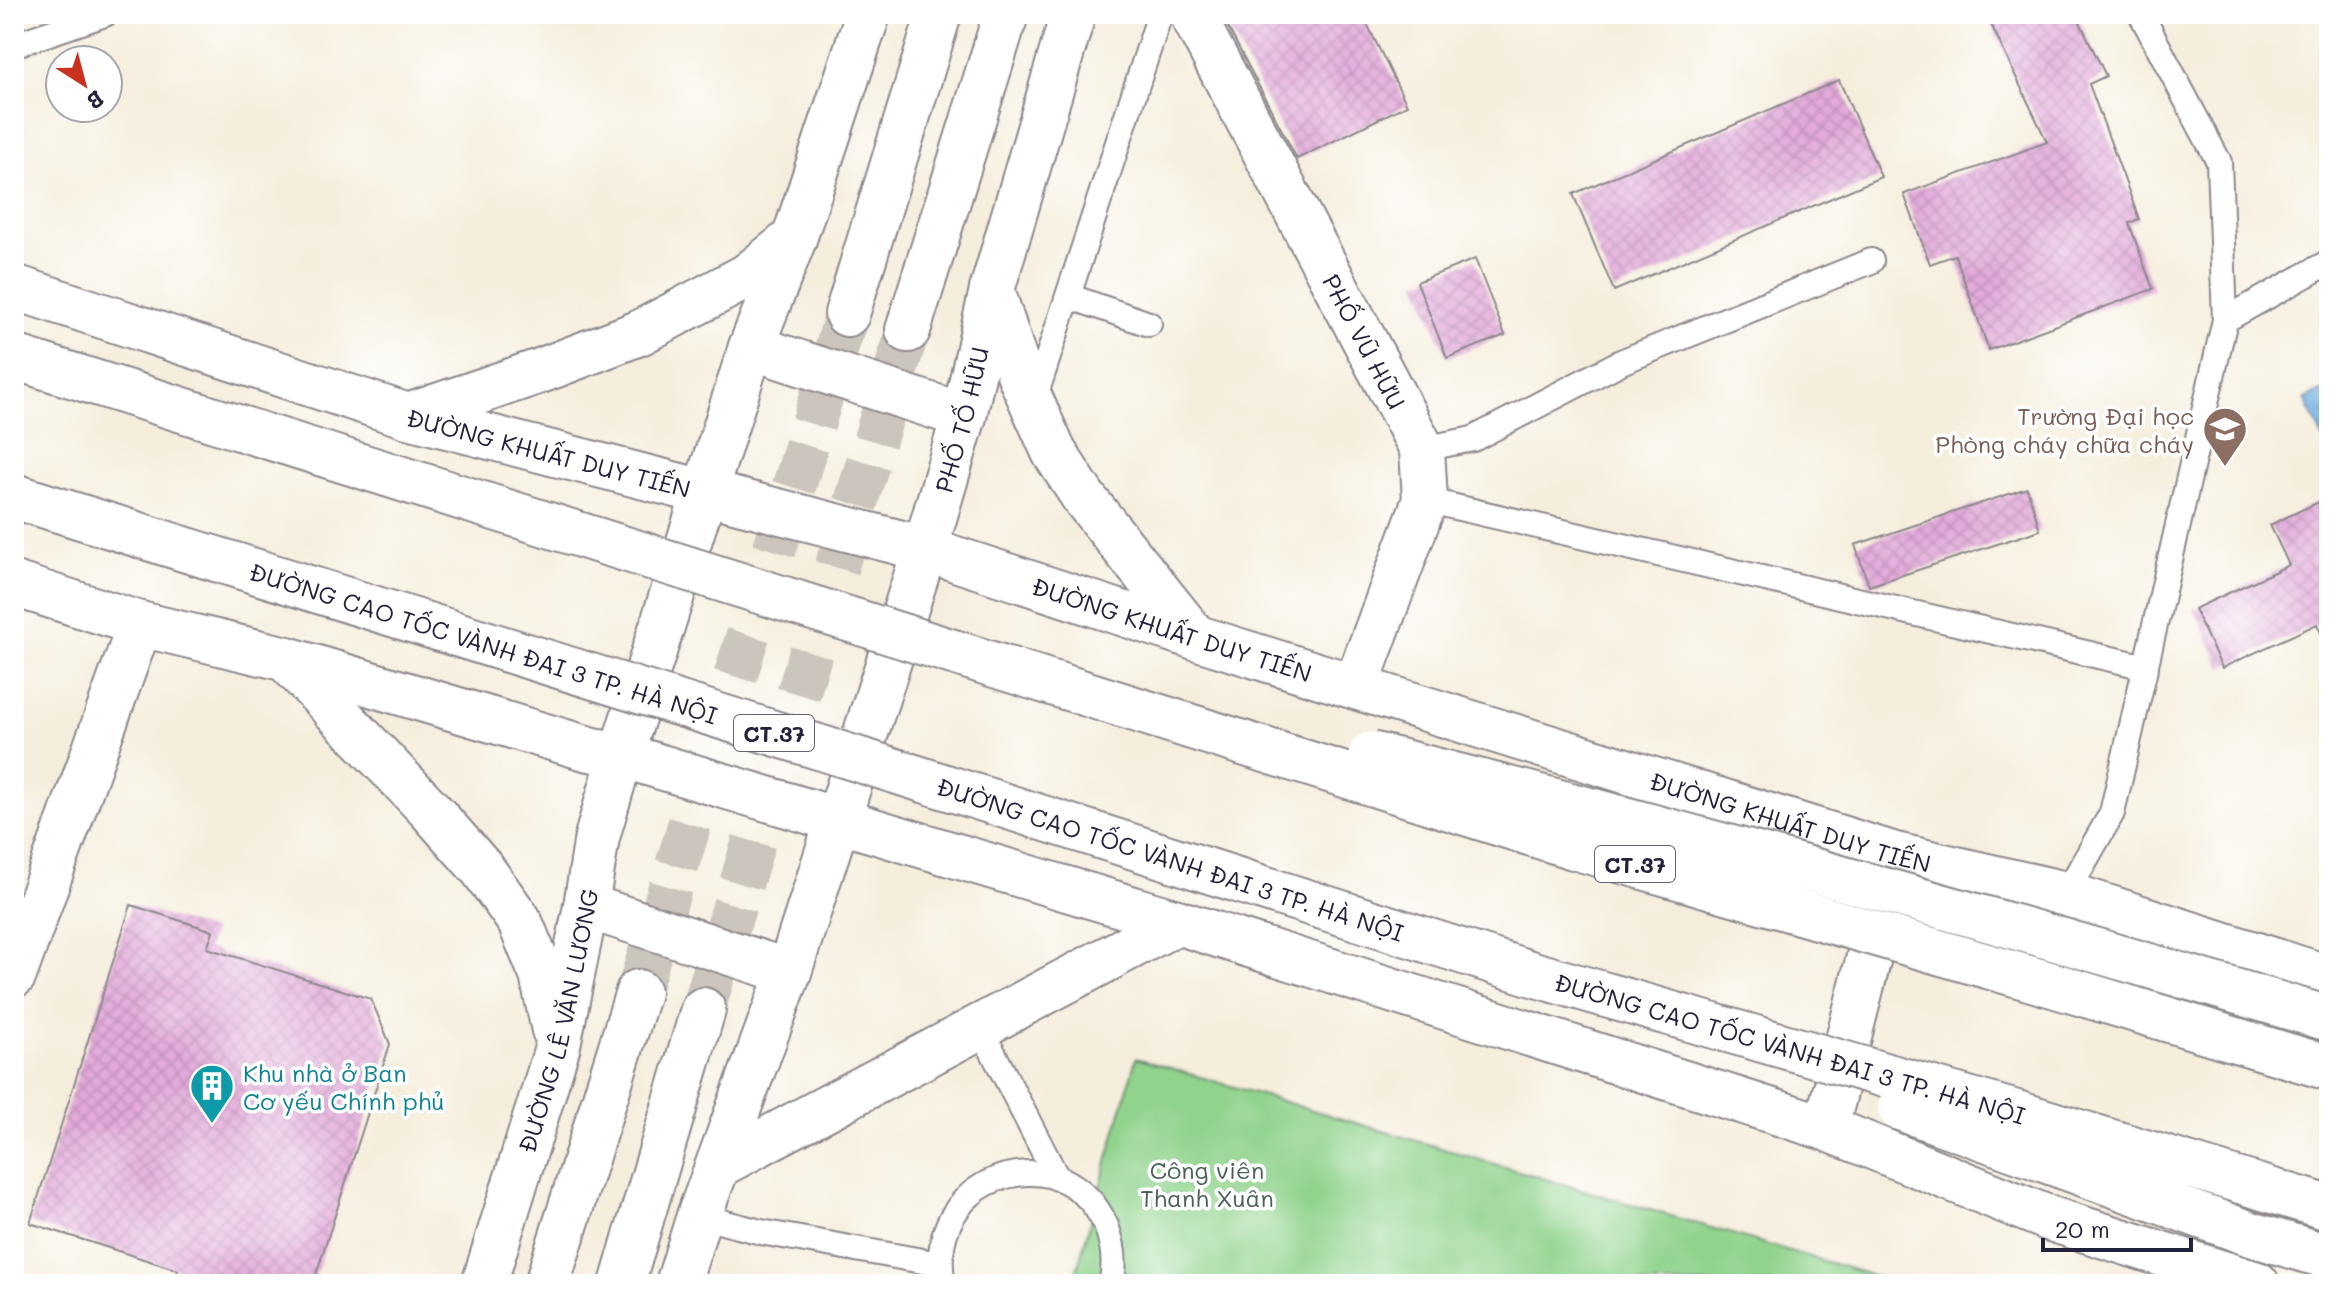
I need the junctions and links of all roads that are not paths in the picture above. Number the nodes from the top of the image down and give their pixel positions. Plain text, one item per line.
1 (105, 14) edge
2 (868, 14) edge
3 (939, 14) edge
4 (1006, 14) edge
5 (1073, 14) edge
6 (1160, 14) edge
7 (1192, 14) edge
8 (2141, 14) edge
9 (14, 45) edge
10 (794, 239) junction
11 (1871, 261) dead end
12 (2329, 262) edge
13 (14, 287) edge
14 (992, 290) junction
15 (1068, 296) junction
16 (847, 314) tunnel mouth
17 (2225, 320) junction
18 (1149, 324) dead end
19 (908, 330) tunnel mouth
20 (751, 347) junction
21 (14, 357) edge
22 (1033, 403) junction
23 (408, 416) junction
24 (964, 416) junction
25 (1422, 449) junction
26 (704, 491) junction
27 (14, 496) edge
28 (1425, 500) junction
29 (925, 549) junction
30 (14, 584) edge
31 (140, 624) junction
32 (1195, 637) junction
33 (944, 647) junction
34 (287, 659) junction
35 (2146, 667) junction
36 (1356, 686) junction
37 (621, 755) junction
38 (837, 820) junction
39 (1895, 855) junction
40 (2066, 894) junction
41 (586, 906) junction
42 (1177, 922) junction
43 (789, 972) junction
44 (1533, 974) junction
45 (14, 975) edge
46 (2329, 978) edge
47 (638, 992) tunnel mouth
48 (703, 1010) tunnel mouth
49 (2329, 1019) edge
50 (980, 1027) junction
51 (558, 1045) junction
52 (2329, 1068) edge
53 (1826, 1128) junction
54 (719, 1165) junction
55 (1057, 1178) junction
56 (2329, 1208) edge
57 (699, 1216) junction
58 (2329, 1257) edge
59 (941, 1274) edge
60 (484, 1284) edge
61 (547, 1284) edge
62 (622, 1284) edge
63 (678, 1284) edge
64 (1111, 1284) edge
65 (2257, 1284) edge

1 - 9 lane
2 - 10 main road
3 - 16 main road
4 - 19 main road
5 - 14 main road, PHỐ TỐ HỮU
6 - 15 lane
7 - 25 main road, PHỐ VŨ HỮU
8 - 17 lane
10 - 20 main road
10 - 23 main road
11 - 25 lane
12 - 17 lane
13 - 23 main road, ĐƯỜNG KHUẤT DUY TIẾN
14 - 22 main road
14 - 24 main road, PHỐ TỐ HỮU
15 - 18 lane
15 - 22 lane
17 - 35 lane
20 - 24 main road
20 - 26 main road
21 - 33 main road, CT.37, bridge
22 - 32 main road
23 - 26 main road, ĐƯỜNG KHUẤT DUY TIẾN
24 - 29 main road, PHỐ TỐ HỮU
25 - 28 main road, PHỐ VŨ HỮU
26 - 29 main road, ĐƯỜNG KHUẤT DUY TIẾN
26 - 37 main road
27 - 44 main road, ĐƯỜNG CAO TỐC VÀNH ĐAI 3 TP. HÀ NỘI / CT.37, bridge
28 - 35 lane
28 - 36 main road, PHỐ VŨ HỮU
29 - 32 main road, ĐƯỜNG KHUẤT DUY TIẾN
29 - 38 main road, PHỐ TỐ HỮU
30 - 31 main road
31 - 34 main road
31 - 45 main road
32 - 36 main road, ĐƯỜNG KHUẤT DUY TIẾN
33 - 49 main road, bridge
33 - 52 main road, CT.37, bridge
34 - 37 main road
34 - 51 main road
35 - 40 lane
36 - 39 main road, ĐƯỜNG KHUẤT DUY TIẾN
37 - 38 main road
37 - 41 main road, ĐƯỜNG LÊ VĂN LƯƠNG
38 - 42 main road
38 - 43 main road
39 - 40 main road, ĐƯỜNG KHUẤT DUY TIẾN
39 - 53 main road
40 - 46 main road, ĐƯỜNG KHUẤT DUY TIẾN
41 - 43 main road
41 - 51 main road, ĐƯỜNG LÊ VĂN LƯƠNG
42 - 50 main road
42 - 53 main road
43 - 54 main road
44 - 56 main road, ĐƯỜNG CAO TỐC VÀNH ĐAI 3 TP. HÀ NỘI / CT.37, bridge
44 - 58 main road, bridge
47 - 61 main road
48 - 62 main road
50 - 54 main road
50 - 55 lane
51 - 60 main road, ĐƯỜNG LÊ VĂN LƯƠNG
53 - 65 main road
54 - 57 main road
55 - 59 lane
55 - 64 lane
57 - 59 lane
57 - 63 main road

